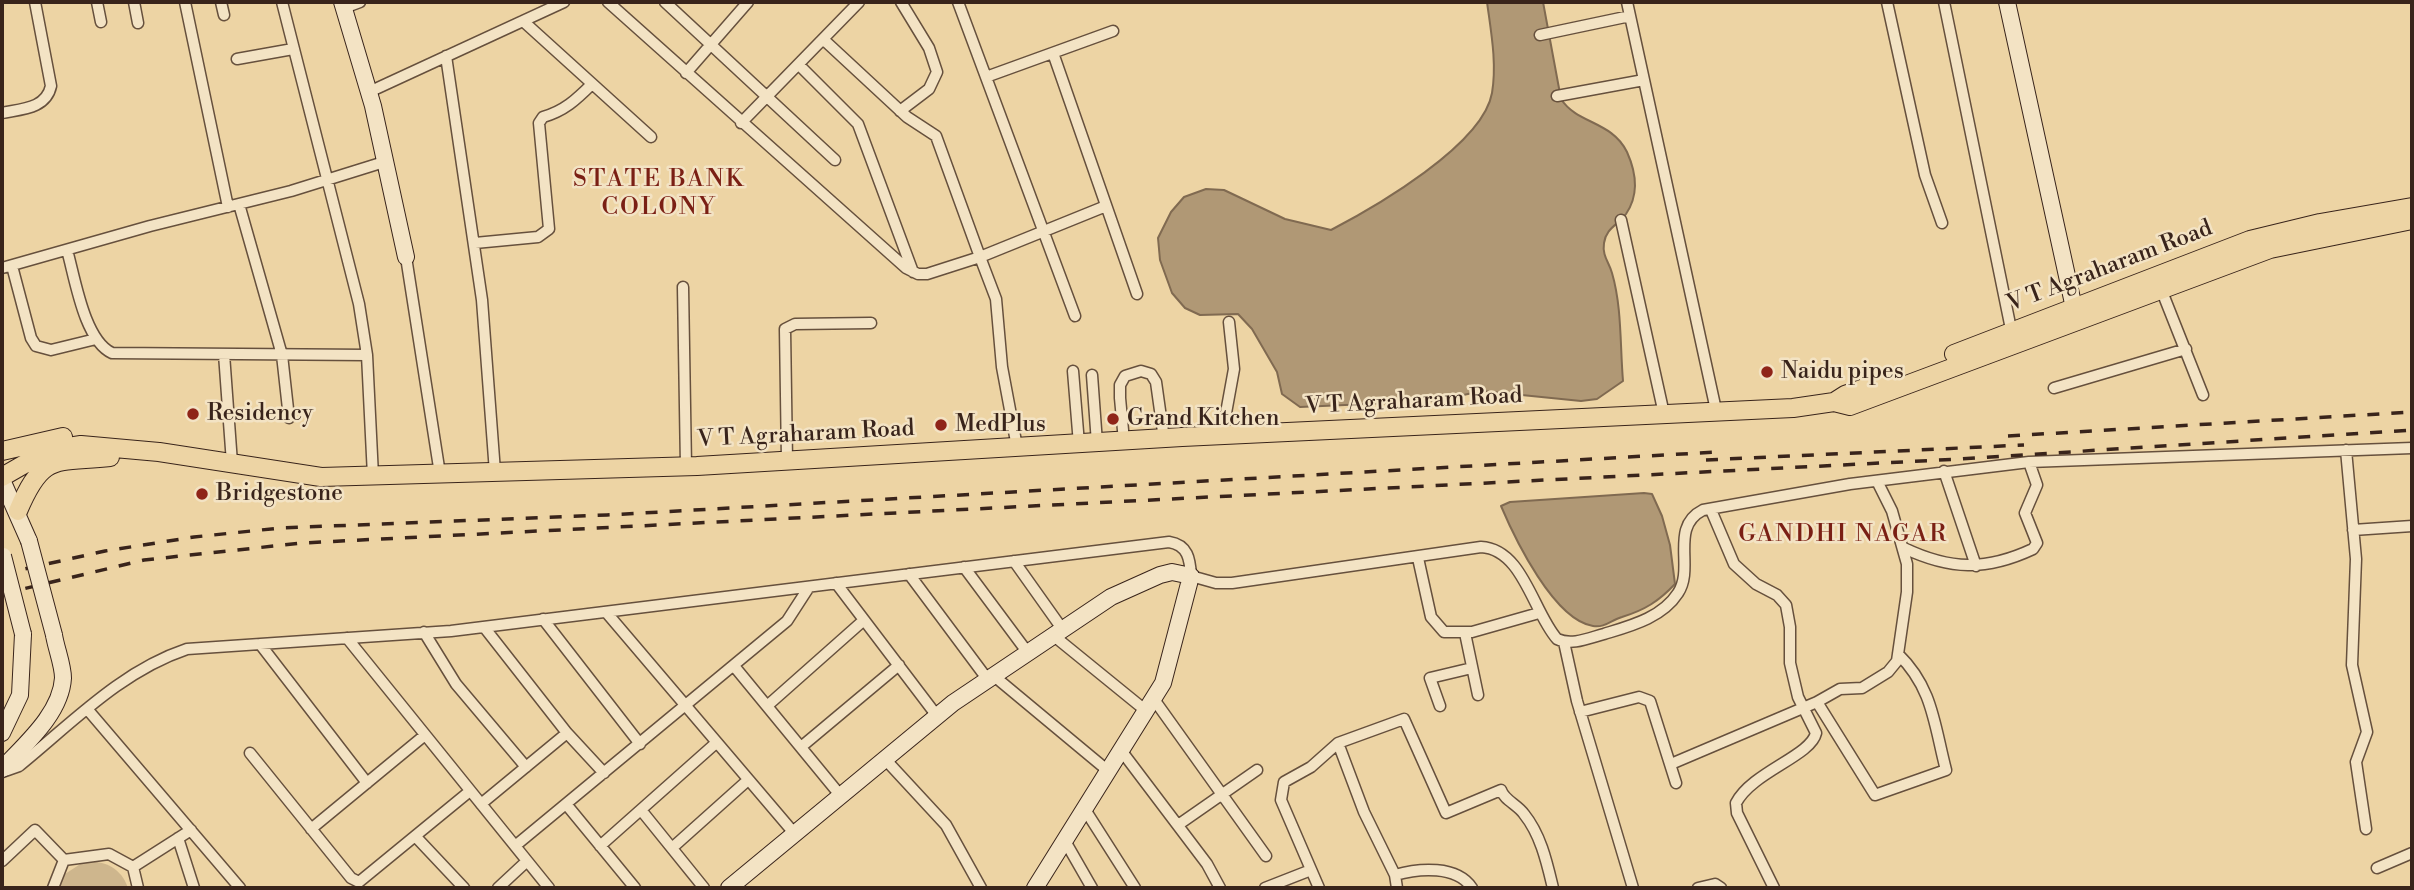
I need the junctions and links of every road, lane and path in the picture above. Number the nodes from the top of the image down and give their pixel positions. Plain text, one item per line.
1 (35, 2) edge
2 (97, 2) edge
3 (134, 2) edge
4 (185, 2) edge
5 (221, 2) edge
6 (282, 2) edge
7 (360, 2) edge
8 (564, 2) edge
9 (608, 2) edge
10 (665, 2) edge
11 (748, 2) edge
12 (859, 2) edge
13 (901, 2) edge
14 (958, 2) edge
15 (1627, 2) edge
16 (1887, 2) edge
17 (1944, 2) edge
18 (2007, 2) edge
19 (343, 5) edge
20 (224, 15) dead end
21 (1630, 16) junction
22 (523, 21) junction
23 (100, 22) dead end
24 (138, 23) dead end
25 (1113, 31) dead end
26 (1540, 35) dead end
27 (824, 40) junction
28 (711, 44) junction
29 (293, 48) junction
30 (1053, 54) junction
31 (446, 57) junction
32 (237, 59) dead end
33 (799, 65) junction
34 (686, 73) junction
35 (986, 77) junction
36 (1644, 80) junction
37 (592, 84) junction
38 (369, 92) junction
39 (1557, 96) dead end
40 (768, 97) junction
41 (900, 111) junction
42 (2, 113) edge
43 (741, 123) junction
44 (651, 137) dead end
45 (835, 160) dead end
46 (384, 162) junction
47 (327, 180) junction
48 (233, 206) junction
49 (1106, 206) junction
50 (2412, 207) edge
51 (1621, 220) dead end
52 (2412, 220) edge
53 (1942, 223) dead end
54 (1043, 232) junction
55 (475, 243) junction
56 (67, 250) junction
57 (406, 257) joint
58 (981, 257) junction
59 (7, 267) edge
60 (913, 272) junction
61 (683, 287) dead end
62 (2161, 289) junction
63 (1137, 294) dead end
64 (2075, 314) junction
65 (1075, 316) dead end
66 (1229, 322) dead end
67 (871, 323) dead end
68 (2013, 337) junction
69 (96, 340) junction
70 (2186, 349) junction
71 (224, 354) junction
72 (282, 355) junction
73 (367, 355) junction
74 (1073, 371) dead end
75 (1093, 374) dead end
76 (2054, 388) dead end
77 (2203, 395) dead end
78 (1716, 410) junction
79 (1664, 414) junction
80 (289, 418) dead end
81 (1222, 435) junction
82 (1164, 439) junction
83 (1124, 441) junction
84 (1088, 443) junction
85 (1017, 447) junction
86 (2412, 448) edge
87 (2346, 450) junction
88 (2, 451) edge
89 (159, 452) junction
90 (787, 461) junction
91 (2029, 462) junction
92 (232, 463) junction
93 (686, 467) junction
94 (1944, 471) junction
95 (495, 472) junction
96 (2, 474) edge
97 (440, 474) junction
98 (373, 476) junction
99 (1877, 481) junction
100 (1711, 510) junction
101 (18, 511) junction
102 (2412, 526) edge
103 (2353, 530) junction
104 (1904, 548) junction
105 (2, 554) edge
106 (1418, 558) junction
107 (1014, 561) junction
108 (1976, 566) junction
109 (964, 568) junction
110 (909, 574) junction
111 (1191, 576) junction
112 (836, 583) junction
113 (809, 587) junction
114 (606, 612) junction
115 (1539, 613) junction
116 (543, 619) junction
117 (864, 620) junction
118 (484, 627) junction
119 (424, 632) junction
120 (1058, 633) junction
121 (1465, 633) junction
122 (347, 638) junction
123 (1564, 642) junction
124 (260, 644) junction
125 (1028, 653) junction
126 (1898, 654) junction
127 (899, 665) junction
128 (734, 666) junction
129 (1472, 668) junction
130 (991, 678) junction
131 (1478, 695) dead end
132 (1817, 702) junction
133 (1149, 704) junction
134 (767, 706) junction
135 (1440, 706) dead end
136 (685, 707) junction
137 (1801, 708) junction
138 (88, 710) junction
139 (1580, 712) junction
140 (937, 716) junction
141 (2, 733) edge
142 (567, 733) junction
143 (425, 734) junction
144 (716, 743) junction
145 (1338, 743) junction
146 (640, 744) junction
147 (801, 747) junction
148 (1120, 749) junction
149 (250, 753) dead end
150 (884, 758) junction
151 (1671, 764) junction
152 (526, 767) junction
153 (2, 770) edge
154 (1107, 770) junction
155 (1257, 770) dead end
156 (604, 773) junction
157 (748, 780) junction
158 (367, 783) junction
159 (1676, 783) dead end
160 (470, 791) junction
161 (1223, 794) junction
162 (839, 795) junction
163 (481, 804) junction
164 (566, 804) junction
165 (1084, 808) junction
166 (640, 810) junction
167 (1178, 825) junction
168 (312, 829) junction
169 (2366, 829) dead end
170 (191, 830) junction
171 (794, 833) junction
172 (416, 836) junction
173 (178, 838) junction
174 (1065, 841) junction
175 (515, 846) junction
176 (600, 846) junction
177 (671, 848) junction
178 (2412, 853) edge
179 (1266, 856) dead end
180 (64, 860) junction
181 (2, 861) edge
182 (527, 861) junction
183 (133, 867) junction
184 (2377, 868) dead end
185 (1311, 870) junction
186 (1395, 875) junction
187 (53, 888) edge
188 (138, 888) edge
189 (194, 888) edge
190 (240, 888) edge
191 (464, 888) edge
192 (498, 888) edge
193 (549, 888) edge
194 (635, 888) edge
195 (704, 888) edge
196 (729, 888) edge
197 (981, 888) edge
198 (1037, 888) edge
199 (1092, 888) edge
200 (1135, 888) edge
201 (1220, 888) edge
202 (1265, 888) edge
203 (1319, 888) edge
204 (1396, 888) edge
205 (1472, 888) edge
206 (1553, 888) edge
207 (1633, 888) edge
208 (1698, 888) edge
209 (1721, 888) edge
210 (1774, 888) edge

1 - 42 street
2 - 23 street
3 - 24 street
4 - 48 street
5 - 20 street
6 - 29 street
7 - 19 street
8 - 22 street
9 - 34 street
10 - 28 street
11 - 28 street
12 - 27 street
13 - 41 street
14 - 35 street
15 - 21 street
16 - 53 street
17 - 68 street
18 - 64 street
19 - 38 street
21 - 26 street
21 - 36 street
22 - 31 street
22 - 37 street
25 - 30 street
27 - 33 street
27 - 41 street
28 - 34 street
28 - 40 street
29 - 32 street
29 - 47 street
30 - 35 street
30 - 49 street
31 - 38 street
31 - 55 street
33 - 40 street
33 - 60 street
34 - 43 street
35 - 54 street
36 - 39 street
36 - 78 street
37 - 44 street
37 - 55 street
38 - 46 street
40 - 43 street
40 - 45 street
41 - 58 street
43 - 60 street
46 - 47 street
46 - 57 street
47 - 48 street
47 - 73 street
48 - 56 street
48 - 72 street
49 - 54 street
49 - 63 street
50 - 64 main road, V T Agraharam Road
51 - 79 street
52 - 62 main road, V T Agraharam Road
54 - 58 street
54 - 65 street
55 - 95 street
56 - 59 street
56 - 69 street
57 - 97 street
58 - 60 street
58 - 85 street
59 - 69 street
61 - 93 street
62 - 64 main road, V T Agraharam Road
62 - 70 street
64 - 68 main road, V T Agraharam Road
66 - 81 street
67 - 90 street
68 - 78 main road, V T Agraharam Road
69 - 71 street
70 - 76 street
70 - 77 street
71 - 72 street
71 - 92 street
72 - 73 street
72 - 80 street
73 - 98 street
74 - 84 street
75 - 84 street
78 - 79 main road, V T Agraharam Road
79 - 81 main road, V T Agraharam Road
81 - 82 main road, V T Agraharam Road
82 - 83 main road, V T Agraharam Road
82 - 83 street
83 - 84 main road, V T Agraharam Road
84 - 85 main road, V T Agraharam Road
85 - 90 main road, V T Agraharam Road
86 - 87 street
87 - 91 street
87 - 103 street
88 - 89 main road
89 - 92 main road, V T Agraharam Road
89 - 96 main road
89 - 101 main road
90 - 93 main road, V T Agraharam Road
91 - 94 street
91 - 108 street
92 - 98 main road, V T Agraharam Road
93 - 95 main road, V T Agraharam Road
94 - 99 street
94 - 108 street
95 - 97 main road, V T Agraharam Road
96 - 101 street
97 - 98 main road, V T Agraharam Road
99 - 100 street
99 - 104 street
100 - 123 street
100 - 137 street
101 - 153 street, bridge
102 - 103 street
103 - 169 street
104 - 108 street
104 - 126 street
105 - 141 street, bridge
106 - 111 street
106 - 115 street
106 - 121 street
107 - 109 street
107 - 111 street
107 - 120 street
109 - 110 street
109 - 125 street
110 - 112 street
110 - 130 street
111 - 120 street
111 - 133 street
112 - 113 street
112 - 117 street
113 - 114 street
113 - 128 street
114 - 116 street
114 - 136 street
115 - 121 street
115 - 123 street
116 - 118 street
116 - 146 street
117 - 127 street
117 - 134 street
118 - 119 street
118 - 142 street
119 - 122 street
119 - 152 street
120 - 125 street
120 - 133 street
121 - 129 street
122 - 124 street
122 - 143 street
123 - 139 street
124 - 138 street
124 - 158 street
125 - 130 street
126 - 132 street
126 - 132 street
127 - 140 street
127 - 147 street
128 - 134 street
128 - 136 street
129 - 131 street
129 - 135 street
130 - 140 street
130 - 154 street
132 - 137 street
133 - 148 street
133 - 161 street
134 - 147 street
136 - 144 street
136 - 146 street
137 - 151 street
137 - 210 street
138 - 153 street
138 - 170 street
139 - 151 street
139 - 207 street
140 - 150 street
142 - 152 street
142 - 156 street
143 - 158 street
143 - 160 street
144 - 157 street
144 - 166 street
145 - 185 street
145 - 186 street
145 - 206 street
146 - 156 street
147 - 162 street
148 - 154 street
148 - 167 street
149 - 168 street
150 - 162 street
150 - 197 street
151 - 159 street
152 - 163 street
154 - 165 street
155 - 161 street
156 - 164 street
157 - 171 street
157 - 177 street
158 - 168 street
160 - 163 street
160 - 172 street
161 - 167 street
161 - 179 street
162 - 171 street
163 - 175 street
164 - 175 street
164 - 176 street
165 - 174 street
165 - 200 street
166 - 176 street
166 - 177 street
167 - 201 street
168 - 172 street
170 - 173 street
170 - 190 street
171 - 196 street
172 - 191 street
173 - 183 street
173 - 189 street
174 - 198 street
174 - 199 street
175 - 182 street
176 - 194 street
177 - 195 street
178 - 184 street
180 - 181 street
180 - 183 street
180 - 187 street
182 - 192 street
182 - 193 street
183 - 188 street
185 - 202 street
185 - 203 street
186 - 204 street
186 - 205 street
208 - 209 street

